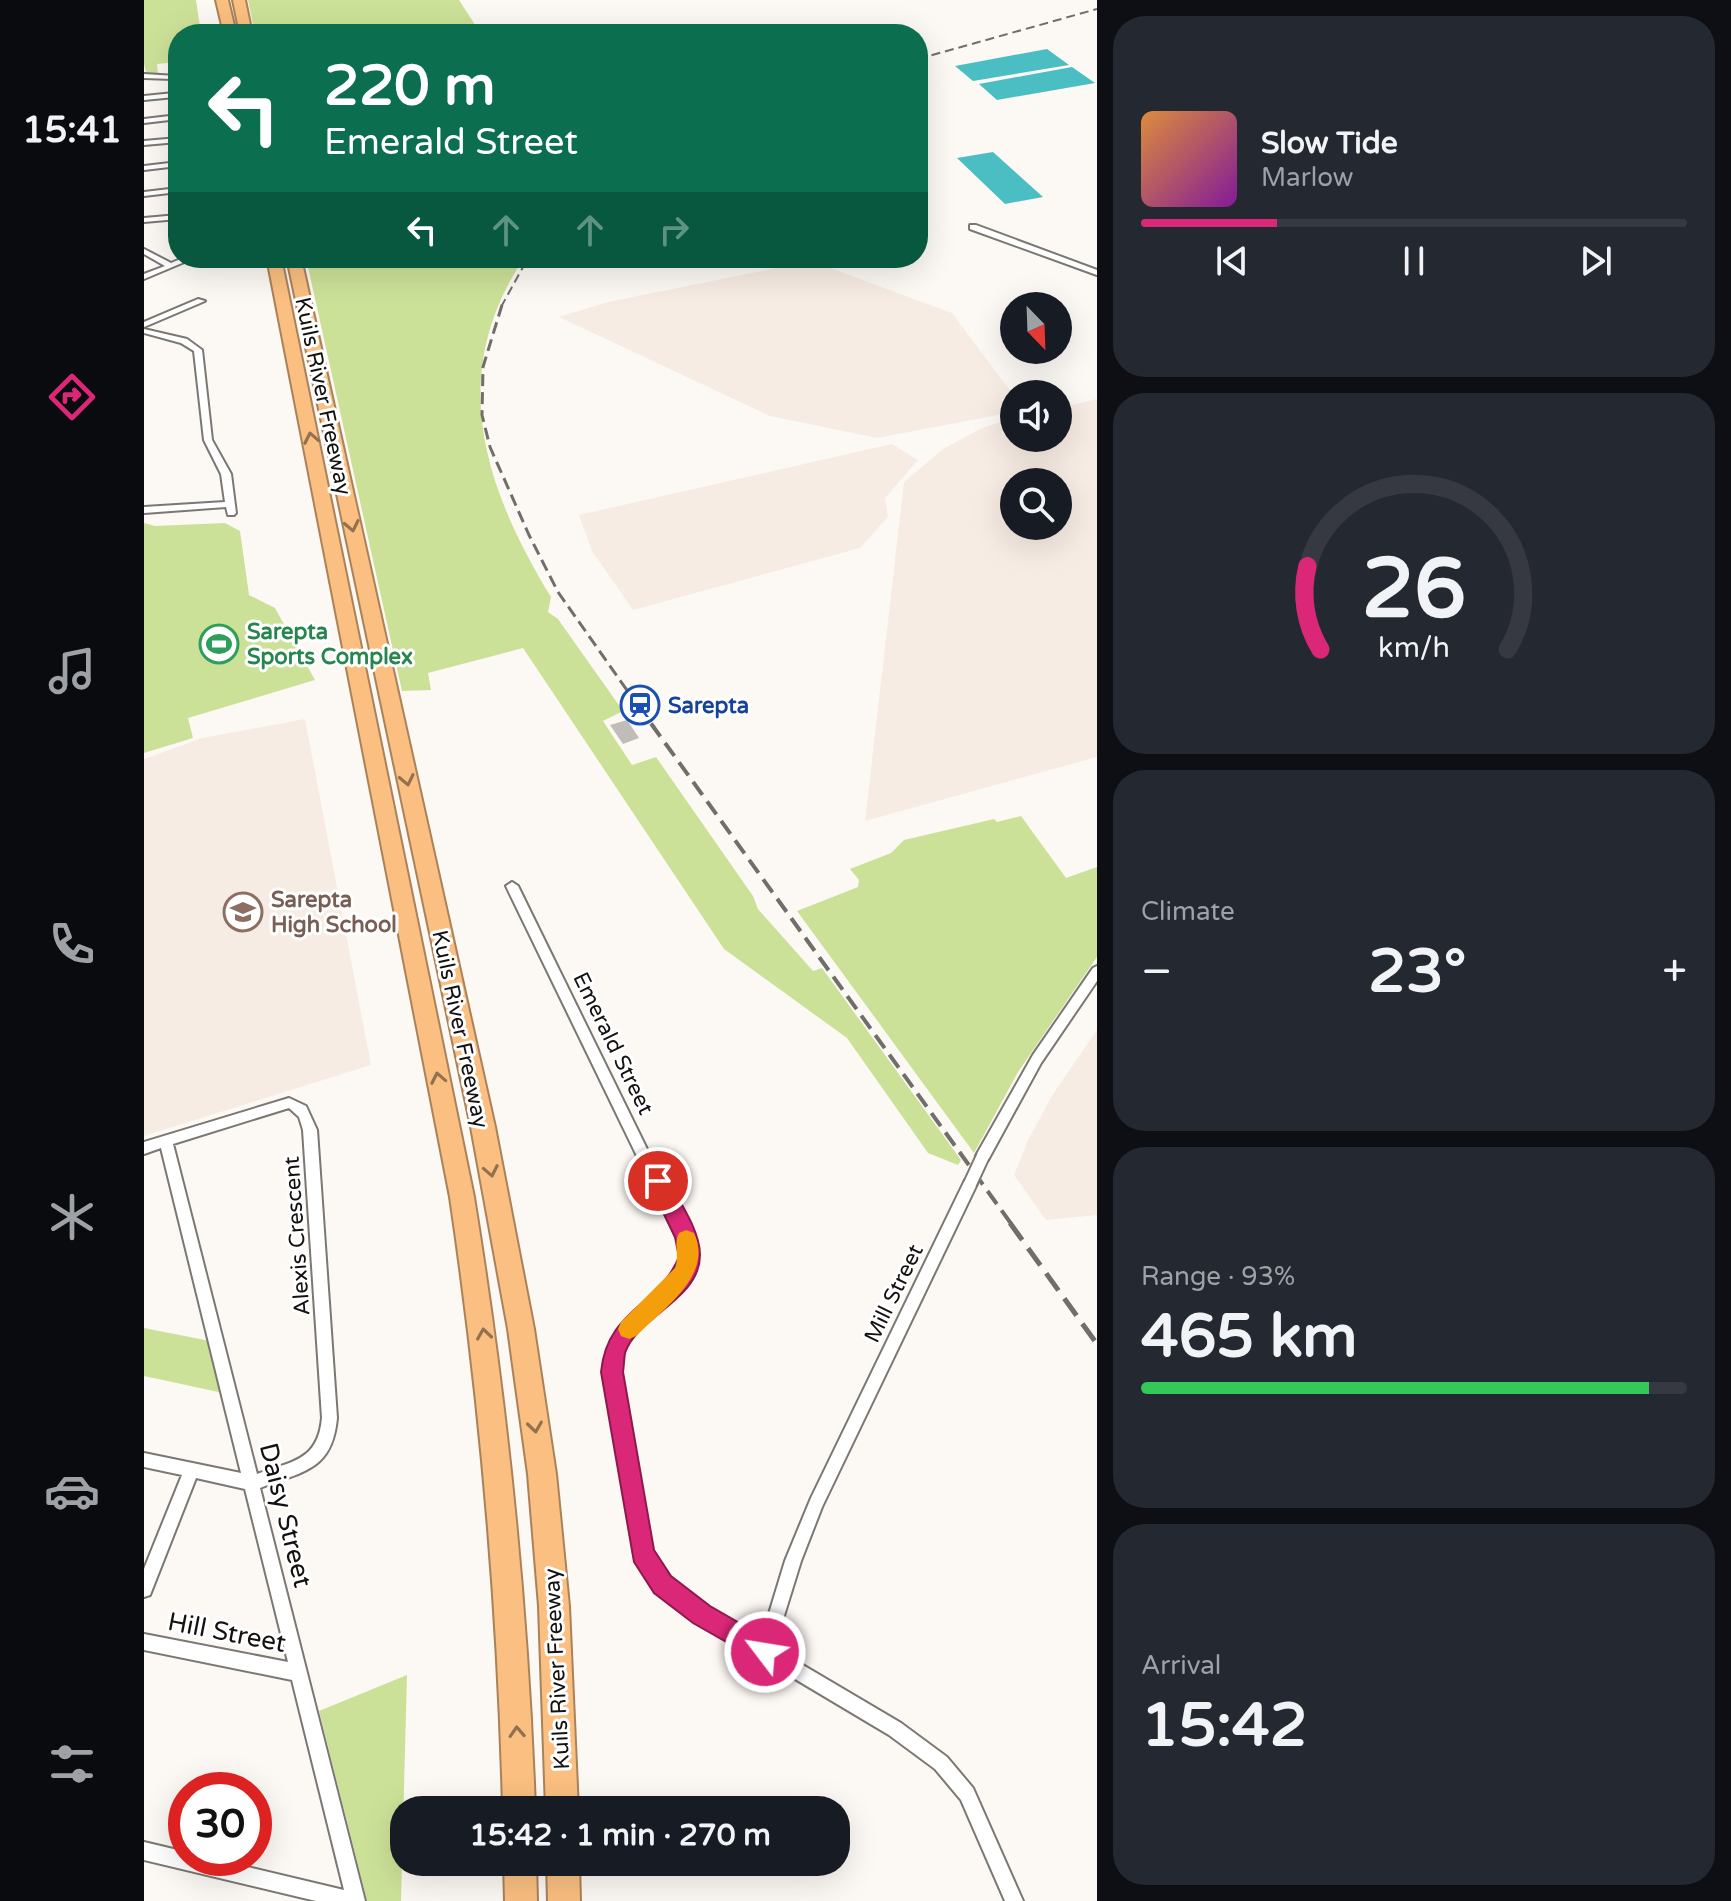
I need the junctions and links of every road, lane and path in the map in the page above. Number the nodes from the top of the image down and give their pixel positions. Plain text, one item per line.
1 (222, 0) edge
2 (239, 0) edge
3 (228, 24) edge
4 (244, 24) edge
5 (144, 76) edge
6 (168, 76) edge
7 (168, 97) edge
8 (144, 98) edge
9 (168, 118) edge
10 (144, 121) edge
11 (168, 141) edge
12 (144, 143) edge
13 (168, 165) edge
14 (144, 168) edge
15 (168, 191) edge
16 (144, 194) edge
17 (168, 218) edge
18 (144, 220) edge
19 (973, 227) dead end
20 (144, 251) edge
21 (168, 264) edge
22 (168, 267) edge
23 (276, 268) edge
24 (296, 268) edge
25 (1097, 273) edge
26 (144, 277) edge
27 (201, 301) dead end
28 (144, 328) edge
29 (144, 510) edge
30 (512, 886) dead end
31 (1097, 971) edge
32 (166, 1141) junction
33 (144, 1148) edge
34 (144, 1460) edge
35 (191, 1471) junction
36 (254, 1483) junction
37 (144, 1589) edge
38 (144, 1642) edge
39 (765, 1652) junction
40 (300, 1673) junction
41 (518, 1796) edge
42 (561, 1796) edge
43 (144, 1851) edge
44 (520, 1876) edge
45 (563, 1876) edge
46 (355, 1901) edge
47 (521, 1901) edge
48 (564, 1901) edge
49 (1014, 1901) edge

1 - 3 highway
2 - 4 highway
5 - 6 street
7 - 8 street
9 - 10 street
11 - 12 street
13 - 14 street
15 - 16 street
17 - 18 street
19 - 25 street
20 - 21 street
22 - 26 street
41 -> 23 highway, Kuils River Freeway
24 -> 42 highway, Kuils River Freeway
27 - 28 street
28 - 29 street
30 - 39 street, Emerald Street
31 - 39 street, Mill Street, bridge
32 - 33 street, Alexis Crescent
32 - 36 street, Daisy Street
32 - 36 street, Alexis Crescent
34 - 35 street
35 - 36 street
35 - 37 street
36 - 40 street, Daisy Street
38 - 40 street, Hill Street
39 - 49 street, Emerald Street
40 - 46 street, Daisy Street
43 - 46 street
44 - 47 highway
45 - 48 highway

